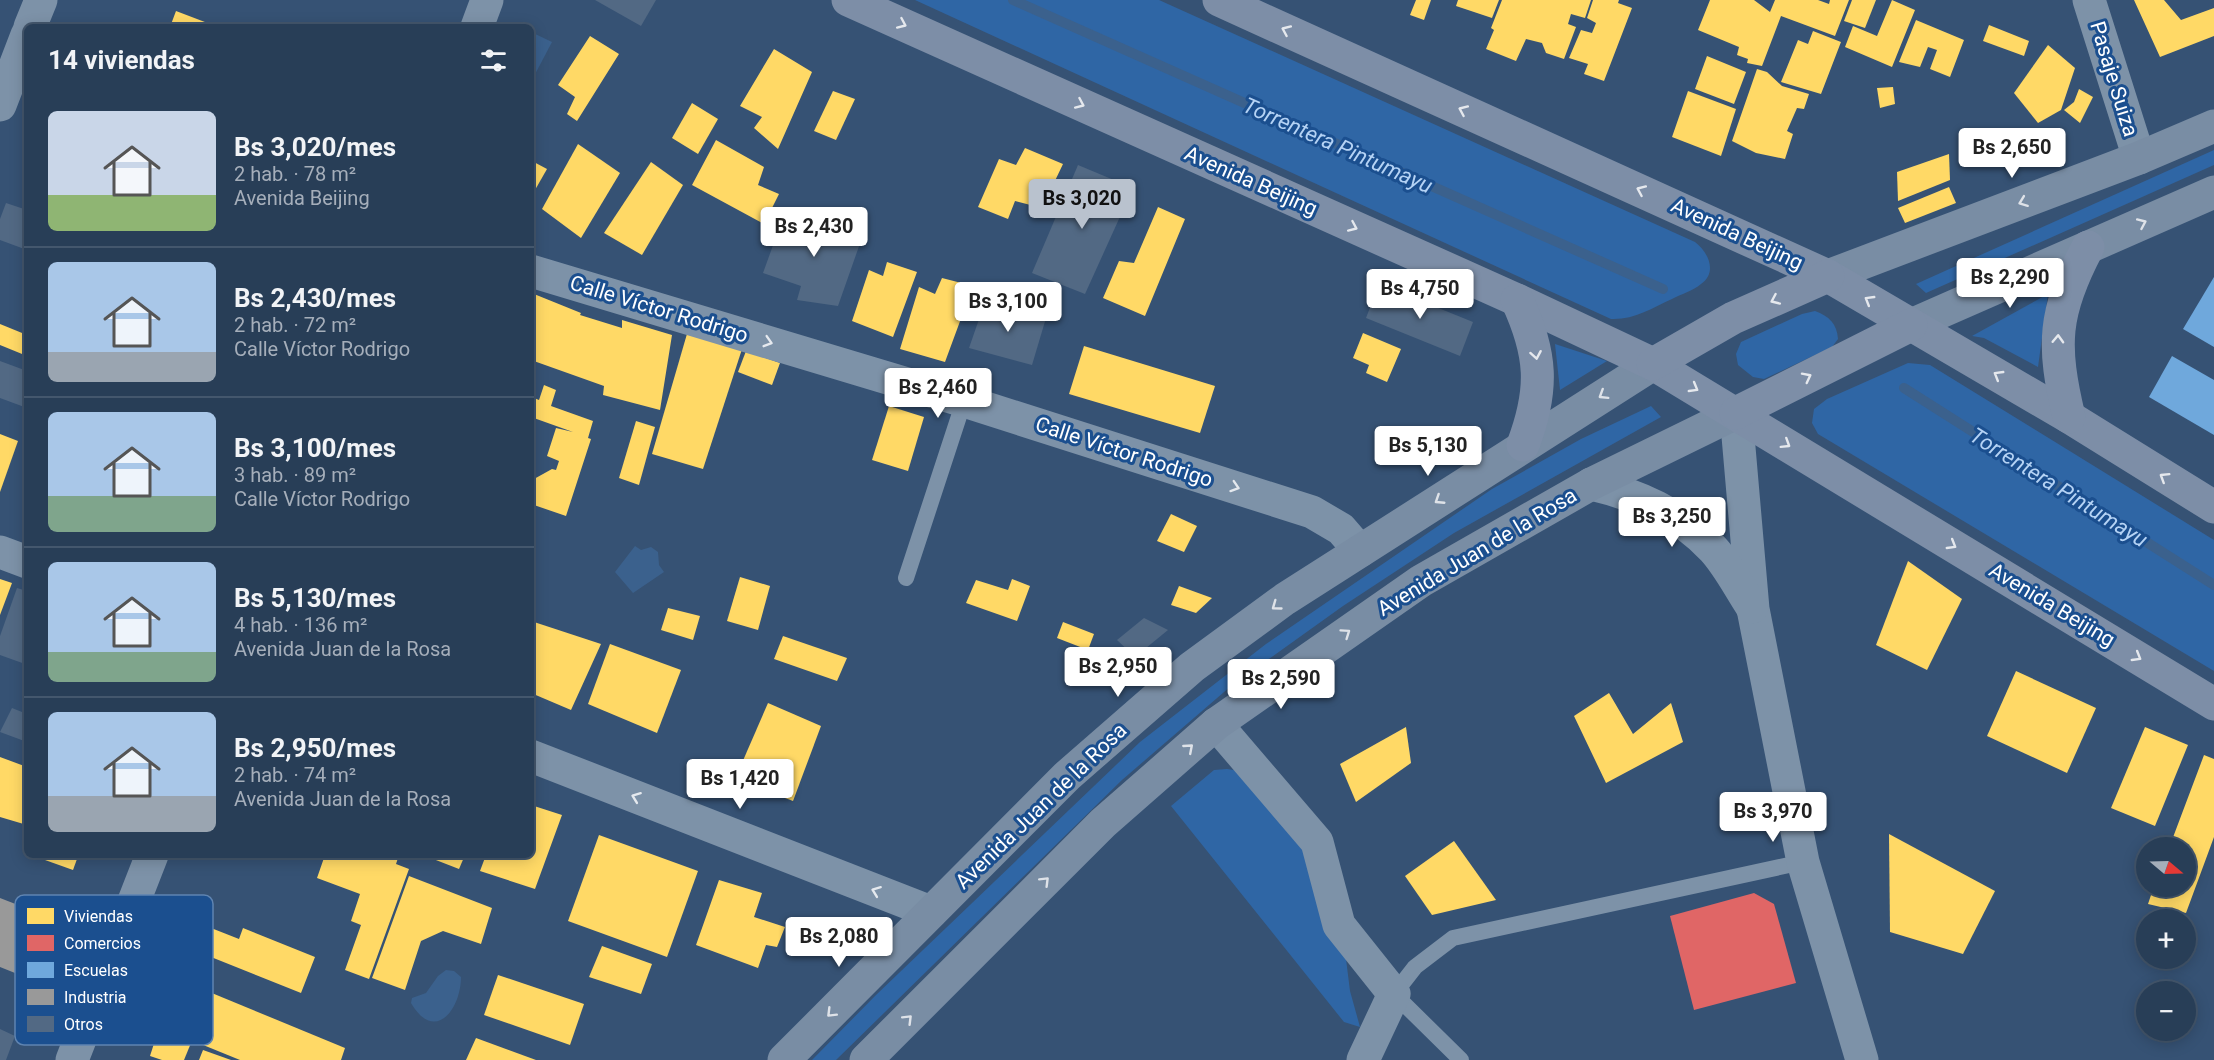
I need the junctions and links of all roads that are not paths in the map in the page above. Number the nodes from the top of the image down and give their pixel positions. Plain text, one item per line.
1 (41, 0) edge
2 (487, 0) edge
3 (848, 0) edge
4 (1219, 0) edge
5 (2091, 1) edge
6 (31, 24) edge
7 (478, 24) edge
8 (24, 44) edge
9 (8, 95) edge
10 (2214, 126) edge
11 (2139, 158) junction
12 (2214, 192) edge
13 (2088, 247) junction
14 (534, 272) edge
15 (1828, 276) junction
16 (1516, 300) junction
17 (1911, 325) junction
18 (1653, 364) junction
19 (964, 401) junction
20 (1736, 413) junction
21 (2069, 417) junction
22 (1523, 445) junction
23 (1592, 484) junction
24 (2214, 507) edge
25 (1360, 551) junction
26 (0, 552) edge
27 (24, 561) edge
28 (906, 578) dead end
29 (1753, 609) junction
30 (2214, 704) edge
31 (1216, 724) junction
32 (534, 757) edge
33 (151, 858) edge
34 (1803, 862) junction
35 (136, 895) edge
36 (931, 912) junction
37 (1394, 994) junction
38 (78, 1045) edge
39 (72, 1060) edge
40 (784, 1060) edge
41 (866, 1060) edge
42 (1363, 1060) edge
43 (1461, 1060) edge
44 (1862, 1060) edge

1 - 6 street
2 - 7 street
3 -> 16 main road, Avenida Beijing
15 -> 4 main road, Avenida Beijing
5 - 11 street, Pasaje Suiza
8 - 9 street
10 - 11 main road
11 -> 15 main road
13 -> 12 main road
13 - 17 main road
21 -> 13 main road
14 -> 19 street, Calle Víctor Rodrigo
17 -> 15 main road, Avenida Beijing
15 -> 18 main road
16 - 18 main road, Avenida Beijing
16 -> 22 main road
20 -> 17 main road
21 -> 17 main road
18 -> 20 main road, Avenida Beijing
18 -> 22 main road, Avenida Juan de la Rosa
19 -> 25 street, Calle Víctor Rodrigo
19 - 28 lane
20 - 23 main road, Avenida Juan de la Rosa
20 - 29 street
20 -> 30 main road, Avenida Beijing
24 -> 21 main road
22 -> 25 main road, Avenida Juan de la Rosa
23 - 29 street
31 -> 23 main road, Avenida Juan de la Rosa
25 -> 36 main road, Avenida Juan de la Rosa
26 - 27 street
29 - 34 street
31 - 37 street
41 -> 31 main road, Avenida Juan de la Rosa
36 -> 32 street
33 - 35 street
34 - 37 lane
34 - 44 street
36 -> 40 main road, Avenida Juan de la Rosa
37 - 42 street
37 - 43 lane
38 - 39 street

